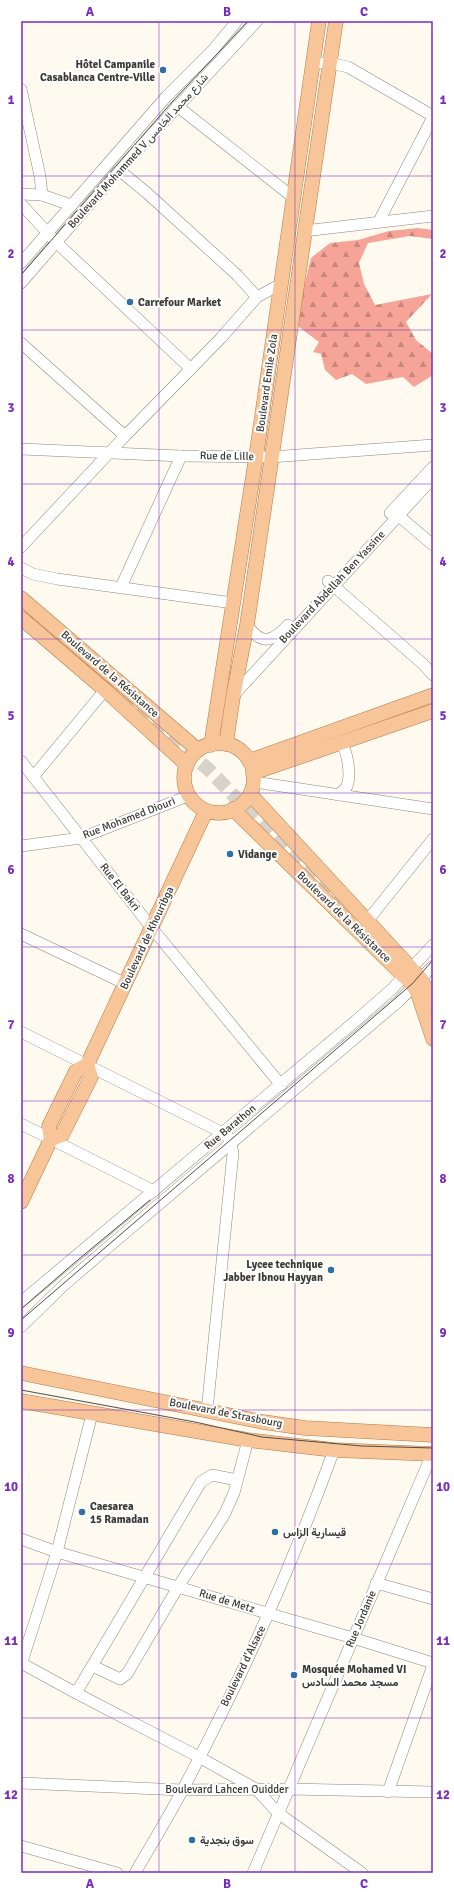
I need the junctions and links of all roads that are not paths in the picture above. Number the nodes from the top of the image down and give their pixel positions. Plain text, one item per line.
1 (237, 21) edge
2 (257, 21) edge
3 (319, 21) edge
4 (336, 21) edge
5 (314, 63) junction
6 (329, 63) junction
7 (21, 90) edge
8 (177, 106) junction
9 (433, 117) edge
10 (119, 170) junction
11 (21, 194) edge
12 (42, 195) junction
13 (294, 198) junction
14 (21, 204) edge
15 (71, 205) junction
16 (433, 216) edge
17 (379, 221) junction
18 (304, 231) junction
19 (48, 232) junction
20 (57, 242) junction
21 (21, 263) edge
22 (21, 283) edge
23 (281, 284) junction
24 (259, 296) junction
25 (278, 308) junction
26 (21, 343) edge
27 (191, 369) junction
28 (125, 436) junction
29 (433, 445) edge
30 (21, 449) edge
31 (110, 453) junction
32 (181, 456) junction
33 (256, 457) junction
34 (271, 457) junction
35 (433, 467) edge
36 (433, 478) edge
37 (396, 513) junction
38 (433, 545) edge
39 (21, 547) edge
40 (21, 568) edge
41 (331, 583) junction
42 (121, 586) junction
43 (21, 598) edge
44 (233, 603) junction
45 (21, 618) edge
46 (247, 625) junction
47 (433, 675) edge
48 (105, 690) junction
49 (233, 697) junction
50 (432, 697) edge
51 (433, 711) edge
52 (226, 744) junction
53 (341, 744) junction
54 (204, 748) junction
55 (21, 762) edge
56 (187, 765) junction
57 (33, 777) junction
58 (252, 778) junction
59 (338, 795) junction
60 (188, 796) junction
61 (233, 809) junction
62 (433, 809) edge
63 (206, 811) junction
64 (81, 838) junction
65 (433, 839) edge
66 (21, 846) edge
67 (368, 920) junction
68 (151, 927) junction
69 (21, 934) edge
70 (433, 945) edge
71 (433, 966) edge
72 (418, 979) edge
73 (126, 984) junction
74 (433, 1003) edge
75 (21, 1032) edge
76 (433, 1039) edge
77 (87, 1065) junction
78 (281, 1085) junction
79 (21, 1124) edge
80 (223, 1133) junction
81 (51, 1139) junction
82 (232, 1144) junction
83 (154, 1191) junction
84 (21, 1202) edge
85 (21, 1302) edge
86 (21, 1327) edge
87 (21, 1373) edge
88 (21, 1401) edge
89 (207, 1411) junction
90 (92, 1414) junction
91 (433, 1435) edge
92 (248, 1440) junction
93 (334, 1450) junction
94 (432, 1454) edge
95 (237, 1480) junction
96 (21, 1539) edge
97 (57, 1552) junction
98 (146, 1577) junction
99 (376, 1583) junction
100 (178, 1587) junction
101 (433, 1599) edge
102 (268, 1614) junction
103 (353, 1638) junction
104 (21, 1664) edge
105 (433, 1664) edge
106 (93, 1666) junction
107 (76, 1694) junction
108 (199, 1757) junction
109 (21, 1783) edge
110 (256, 1789) junction
111 (289, 1789) junction
112 (182, 1790) junction
113 (388, 1792) junction
114 (433, 1792) edge
115 (278, 1813) junction
116 (21, 1846) edge
117 (117, 1873) edge
118 (135, 1873) edge
119 (253, 1873) edge
120 (362, 1873) edge

1 - 15 street, Boulevard Mohammed V شارع محمد الخامس
2 - 8 street, Boulevard Mohammed V شارع محمد الخامس
3 - 5 main road, Boulevard Emile Zola
4 - 6 main road, Boulevard Emile Zola
5 - 6 street
5 - 13 main road, Boulevard Emile Zola
6 - 9 street
6 - 18 main road, Boulevard Emile Zola
7 - 12 street
8 - 10 street, Boulevard Mohammed V شارع محمد الخامس
8 - 13 street
9 - 17 street
10 - 20 street, Boulevard Mohammed V شارع محمد الخامس
10 - 24 street
11 - 12 street
12 - 15 street
13 - 23 main road, Boulevard Emile Zola
14 - 19 street
15 - 19 street, Boulevard Mohammed V شارع محمد الخامس
16 - 17 street
17 - 18 street
18 - 34 main road, Boulevard Emile Zola
19 - 20 street
19 - 21 street, Boulevard Mohammed V شارع محمد الخامس
20 - 22 street, Boulevard Mohammed V شارع محمد الخامس
20 - 27 street
23 - 24 street
23 - 25 main road, Boulevard Emile Zola
24 - 25 street
24 - 27 street
25 - 33 main road, Boulevard Emile Zola
26 - 28 street
27 - 28 street
28 - 31 street
29 - 34 street, Rue de Lille
30 - 31 street, Rue de Lille
31 - 32 street, Rue de Lille
31 - 39 street
32 - 33 street, Rue de Lille
32 - 42 street
33 - 34 street, Rue de Lille
33 - 44 main road, Boulevard Emile Zola
34 - 46 main road, Boulevard Emile Zola
35 - 37 street, Boulevard Abdellah Ben Yassine
36 - 37 street, Boulevard Abdellah Ben Yassine
37 - 38 street
37 - 41 street, Boulevard Abdellah Ben Yassine
40 - 42 street
41 - 46 street, Boulevard Abdellah Ben Yassine
41 - 47 street
41 - 49 street, Boulevard Abdellah Ben Yassine
42 - 44 street
43 - 54 main road, Boulevard de la Résistance
44 - 54 main road, Boulevard Emile Zola
45 - 48 main road, Boulevard de la Résistance
46 - 49 main road, Boulevard Emile Zola
48 - 56 main road, Boulevard de la Résistance
48 - 57 street
49 - 52 main road, Boulevard Emile Zola
50 - 58 main road
51 - 53 main road
52 - 54 main road
52 - 58 main road
53 - 58 main road
53 - 59 street
54 - 56 main road
55 - 57 street, Rue El Bakri
56 - 60 main road
57 - 64 street, Rue El Bakri
58 - 59 street
58 - 61 main road
58 - 67 main road, Boulevard de la Résistance
59 - 62 street
60 - 63 main road
60 - 64 street, Rue Mohamed Diouri
61 - 63 main road
61 - 72 main road, Boulevard de la Résistance
63 - 68 main road, Boulevard de Khouribga
64 - 66 street, Rue Mohamed Diouri
64 - 68 street, Rue El Bakri
65 - 67 street
67 - 72 main road, Boulevard de la Résistance
68 - 73 main road, Boulevard de Khouribga
68 - 78 street, Rue El Bakri
69 - 73 street
70 - 72 street, Rue Barathon
71 - 72 street
72 - 74 main road, Boulevard de la Résistance
72 - 76 main road, Boulevard de la Résistance
72 - 78 street, Rue Barathon
72 - 82 street
73 - 77 main road, Boulevard de Khouribga
75 - 77 street
77 - 80 street
77 - 81 main road, Boulevard de Khouribga
78 - 80 street, Rue Barathon
79 - 81 street
80 - 82 street
80 - 83 street, Rue Barathon
81 - 83 street
81 - 84 main road, Boulevard de Khouribga
82 - 86 street
82 - 89 street
83 - 85 street, Rue Barathon
87 - 89 main road, Boulevard de Strasbourg
88 - 90 main road, Boulevard de Strasbourg
89 - 91 main road, Boulevard de Strasbourg
90 - 92 main road, Boulevard de Strasbourg
90 - 97 street
92 - 93 main road, Boulevard de Strasbourg
92 - 95 street
93 - 94 main road, Boulevard de Strasbourg
93 - 102 street, Boulevard d'Alsace
94 - 99 street, Rue Jordanie
95 - 98 street
95 - 100 street
96 - 97 street, Rue de Metz
97 - 98 street, Rue de Metz
97 - 104 street
98 - 100 street, Rue de Metz
98 - 106 street
99 - 101 street
99 - 103 street, Rue Jordanie
100 - 102 street, Rue de Metz
100 - 106 street
102 - 103 street, Rue de Metz
102 - 108 street, Boulevard d'Alsace
103 - 105 street, Rue de Metz
103 - 111 street, Rue Jordanie
104 - 107 street
105 - 113 street
106 - 107 street
107 - 108 street
108 - 110 street
108 - 112 street, Boulevard d'Alsace
109 - 112 street, Boulevard Lahcen Ouidder
110 - 111 street, Boulevard Lahcen Ouidder
110 - 112 street, Boulevard Lahcen Ouidder
110 - 115 street
111 - 113 street, Boulevard Lahcen Ouidder
111 - 115 street, Rue Jordanie
112 - 118 street, Boulevard d'Alsace
113 - 114 street, Boulevard Lahcen Ouidder
115 - 119 street, Rue Jordanie
115 - 120 street
116 - 117 street

